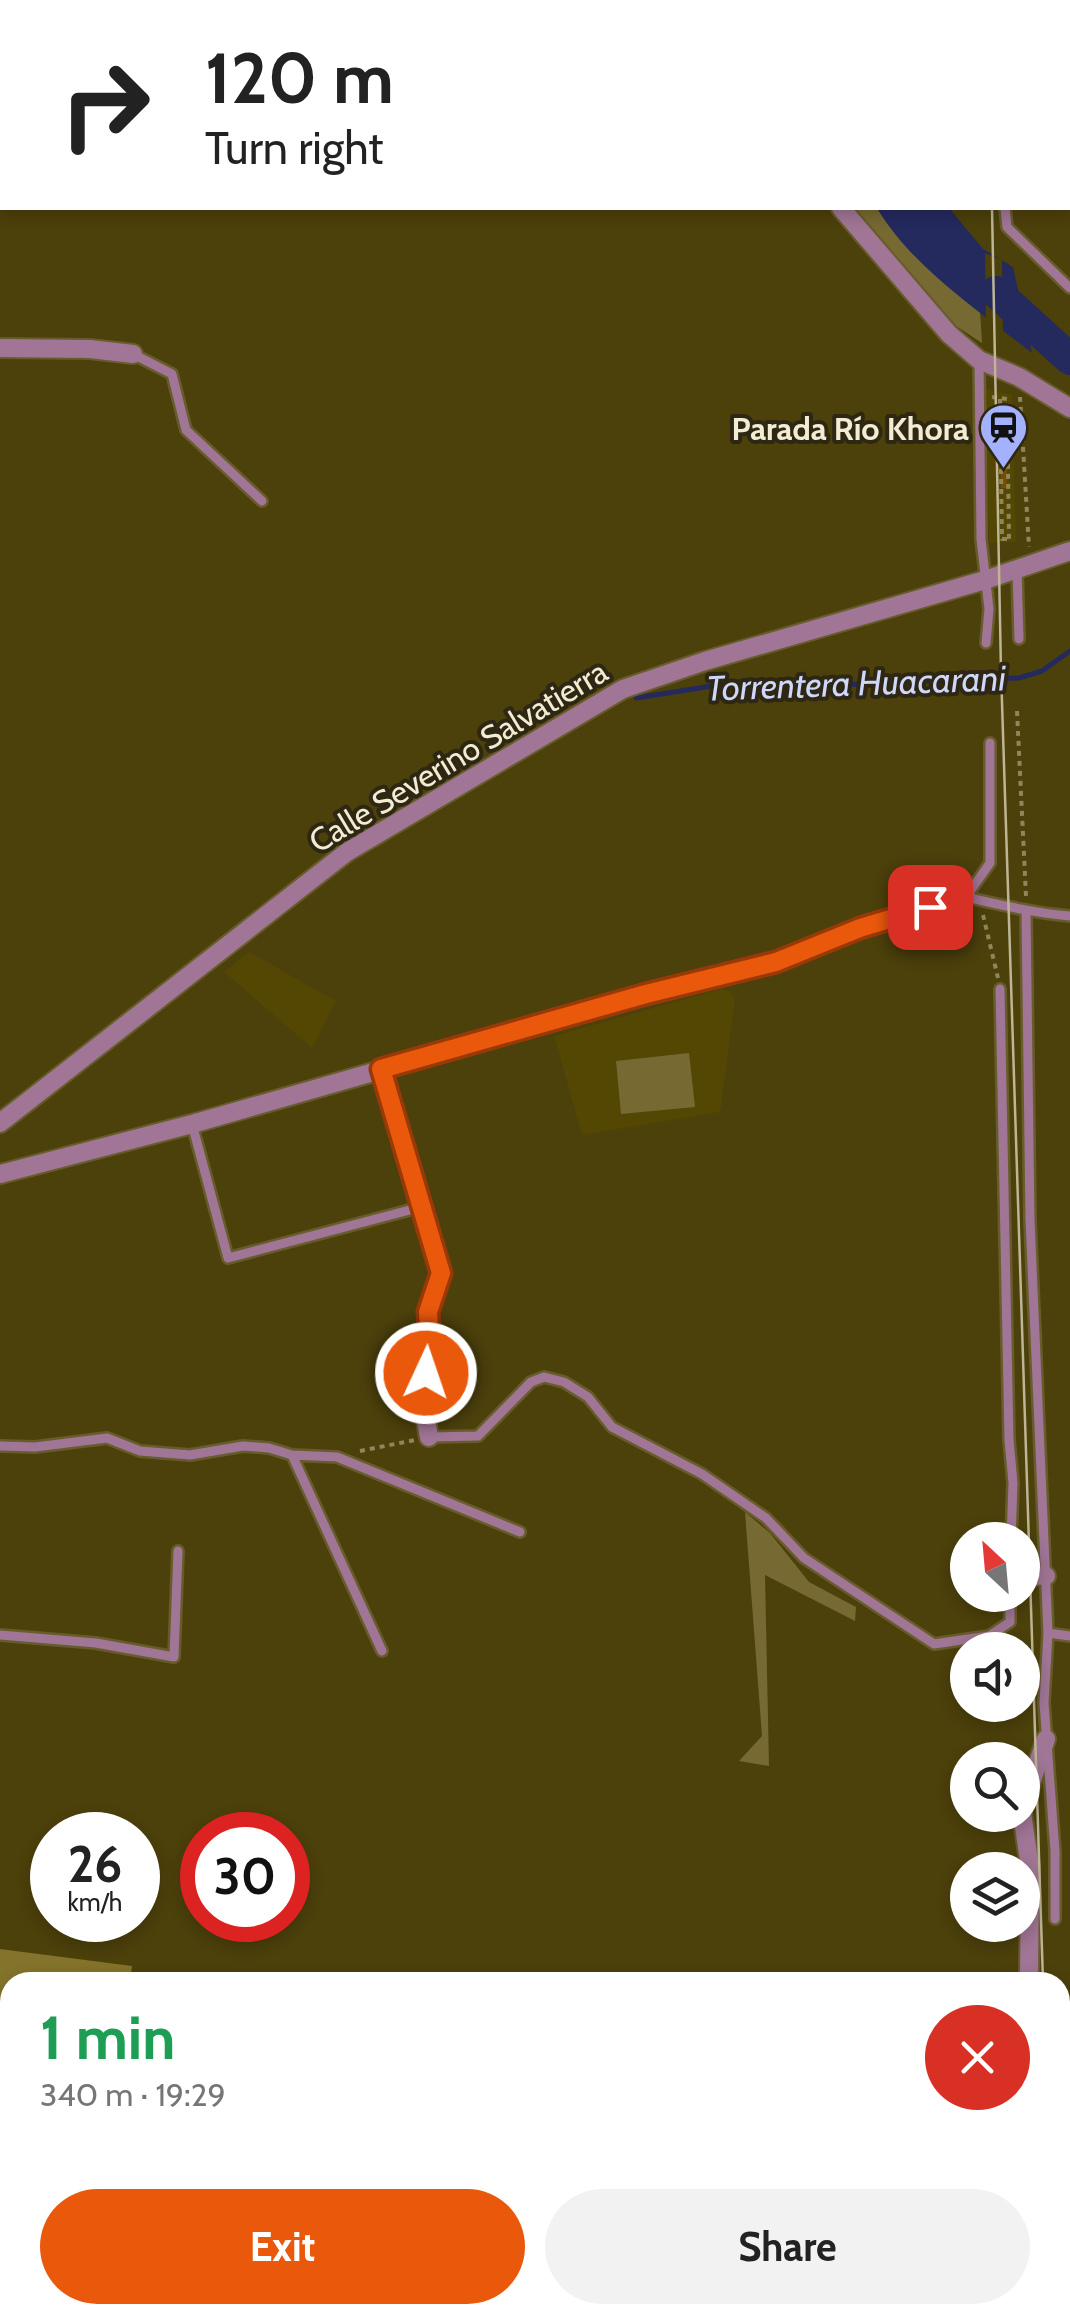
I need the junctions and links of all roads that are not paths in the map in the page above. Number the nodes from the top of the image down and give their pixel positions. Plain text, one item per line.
1 (843, 210) edge
2 (1005, 210) edge
3 (1070, 288) edge
4 (0, 348) edge
5 (132, 354) joint
6 (978, 360) junction
7 (1070, 408) edge
8 (262, 501) dead end
9 (1070, 551) edge
10 (1023, 567) junction
11 (985, 580) junction
12 (1019, 638) dead end
13 (986, 643) dead end
14 (990, 742) dead end
15 (966, 897) junction
16 (1026, 912) junction
17 (1070, 916) edge
18 (1000, 989) road end
19 (381, 1069) junction
20 (0, 1123) edge
21 (192, 1124) junction
22 (0, 1174) edge
23 (421, 1207) junction
24 (429, 1437) joint
25 (0, 1446) edge
26 (292, 1455) junction
27 (1012, 1522) edge
28 (520, 1532) dead end
29 (178, 1552) dead end
30 (1040, 1576) edge
31 (1046, 1576) junction
32 (1010, 1612) edge
33 (1048, 1633) junction
34 (0, 1635) edge
35 (1070, 1636) edge
36 (382, 1652) dead end
37 (1046, 1739) junction
38 (1040, 1757) edge
39 (1025, 1832) edge
40 (1056, 1919) dead end
41 (1029, 1972) edge

1 - 6 street
2 - 3 lane
4 - 5 street
5 - 8 lane
6 - 7 street
6 - 11 lane
9 - 10 street, Calle Severino Salvatierra
10 - 11 street, Calle Severino Salvatierra
10 - 12 lane
11 - 13 lane
11 - 20 street, Calle Severino Salvatierra
14 - 15 lane
15 - 16 lane
15 - 19 street
16 - 17 lane
16 - 31 lane
18 - 27 lane
19 - 21 street
19 - 23 street
21 - 22 street
21 - 23 lane
23 - 24 street
24 - 32 lane
25 - 26 lane
26 - 28 lane
26 - 36 lane
29 - 34 lane
30 - 31 street
31 - 33 lane
33 - 35 lane
33 - 37 lane
37 - 38 street
37 - 40 lane
39 - 41 street

